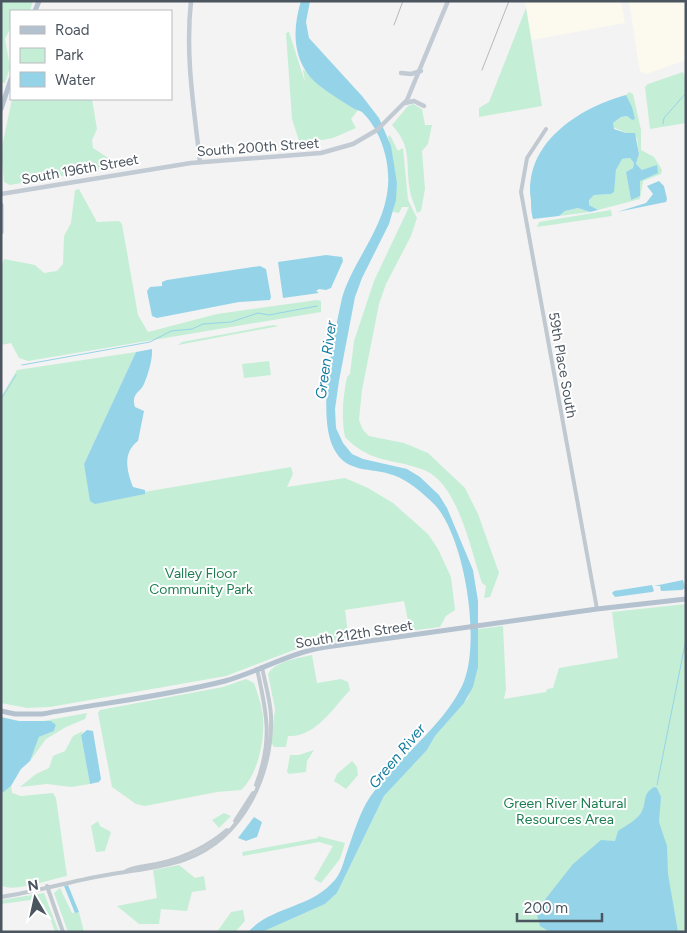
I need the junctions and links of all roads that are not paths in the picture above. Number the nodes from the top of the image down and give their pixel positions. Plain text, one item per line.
1 (191, 1) edge
2 (448, 1) edge
3 (421, 71) junction
4 (401, 73) dead end
5 (10, 81) edge
6 (405, 103) junction
7 (424, 106) dead end
8 (1, 109) edge
9 (546, 129) dead end
10 (200, 162) junction
11 (163, 167) joint
12 (1, 194) edge
13 (1, 205) edge
14 (1, 232) edge
15 (686, 599) edge
16 (597, 609) junction
17 (260, 668) junction
18 (1, 711) edge
19 (47, 886) junction
20 (1, 896) edge
21 (63, 932) edge

1 - 10 main road
2 - 3 main road
3 - 4 main road
3 - 6 main road
5 - 8 main road
6 - 7 main road
6 - 10 main road, South 200th Street
9 - 16 street, 59th Place South
10 - 11 main road, South 200th Street
11 - 12 main road, South 196th Street
13 - 14 main road
15 - 16 main road, South 212th Street
16 - 17 main road, South 212th Street
17 - 18 main road, South 212th Street
17 - 19 street
19 - 20 street
19 - 21 street

